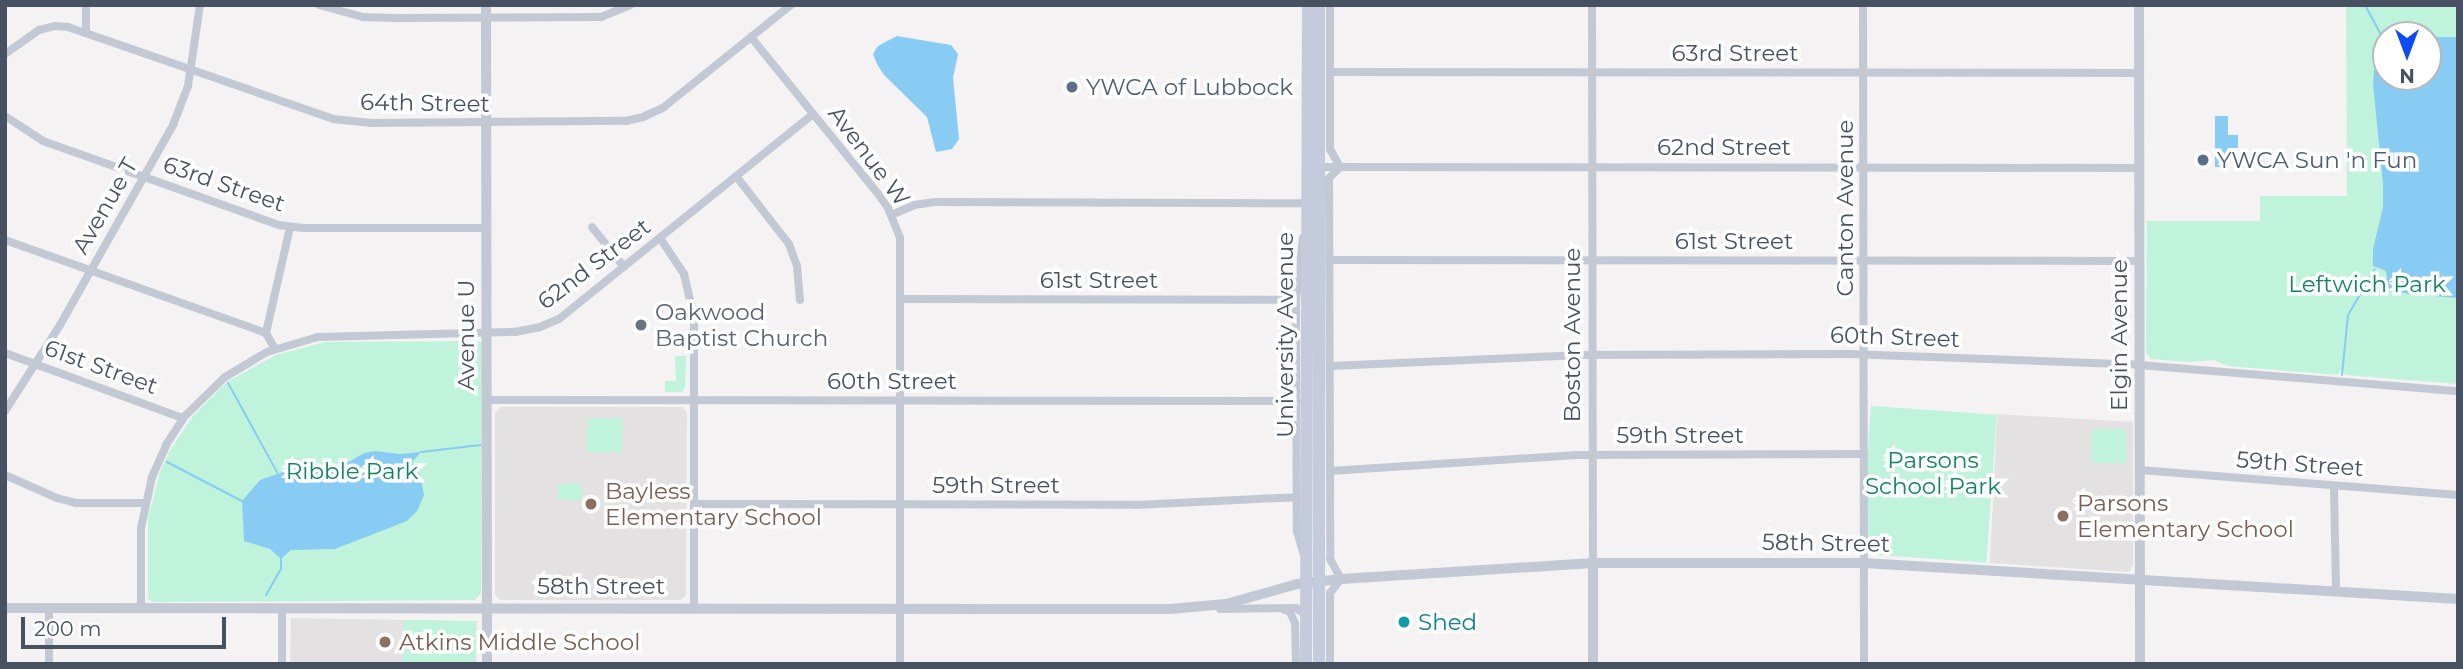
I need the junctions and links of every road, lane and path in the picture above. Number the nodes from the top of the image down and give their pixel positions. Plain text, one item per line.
1 (86, 5) edge
2 (200, 5) edge
3 (319, 5) edge
4 (486, 5) edge
5 (631, 5) edge
6 (791, 5) edge
7 (1308, 5) edge
8 (1319, 5) edge
9 (1330, 5) edge
10 (1592, 5) edge
11 (1863, 5) edge
12 (2139, 5) edge
13 (343, 9) edge
14 (486, 18) junction
15 (86, 33) junction
16 (751, 37) junction
17 (5, 54) edge
18 (190, 70) junction
19 (1330, 72) junction
20 (1592, 72) junction
21 (1864, 72) junction
22 (2140, 73) junction
23 (813, 114) junction
24 (5, 116) edge
25 (486, 123) junction
26 (1592, 166) junction
27 (1313, 167) junction
28 (1340, 167) junction
29 (1864, 167) junction
30 (2140, 168) junction
31 (144, 177) junction
32 (736, 177) junction
33 (1313, 203) junction
34 (891, 215) junction
35 (290, 227) junction
36 (592, 227) dead end
37 (486, 228) junction
38 (1305, 231) junction
39 (660, 238) junction
40 (5, 240) edge
41 (1329, 260) junction
42 (1592, 260) junction
43 (1864, 260) junction
44 (2140, 261) junction
45 (624, 267) junction
46 (90, 270) junction
47 (901, 299) junction
48 (800, 300) dead end
49 (1296, 300) junction
50 (266, 333) junction
51 (487, 334) junction
52 (275, 349) junction
53 (5, 353) edge
54 (1593, 355) junction
55 (1864, 355) junction
56 (36, 364) junction
57 (2140, 365) junction
58 (1330, 366) junction
59 (2458, 391) edge
60 (487, 400) junction
61 (694, 400) junction
62 (901, 400) junction
63 (1297, 401) junction
64 (5, 411) edge
65 (183, 418) junction
66 (1864, 454) junction
67 (1593, 455) junction
68 (2140, 470) junction
69 (1330, 471) junction
70 (5, 475) edge
71 (2334, 485) junction
72 (2458, 495) edge
73 (1297, 497) junction
74 (145, 503) junction
75 (694, 504) junction
76 (901, 504) junction
77 (1306, 559) junction
78 (1864, 563) junction
79 (1593, 564) junction
80 (1341, 579) junction
81 (2140, 579) junction
82 (1313, 582) junction
83 (2336, 591) junction
84 (2458, 599) edge
85 (487, 607) junction
86 (5, 608) edge
87 (49, 608) junction
88 (141, 608) junction
89 (282, 608) junction
90 (694, 608) junction
91 (901, 608) junction
92 (1196, 608) junction
93 (1283, 609) junction
94 (1306, 615) junction
95 (49, 664) edge
96 (282, 664) edge
97 (487, 664) edge
98 (900, 664) edge
99 (1296, 664) edge
100 (1306, 664) edge
101 (1319, 664) edge
102 (1330, 664) edge
103 (1593, 664) edge
104 (1864, 664) edge
105 (2140, 664) edge

1 - 15 street
2 - 18 street, Avenue T
3 - 13 street
4 - 14 street, Avenue U
5 - 14 street
6 - 16 street
7 - 27 main road, University Avenue
8 - 27 main road, University Avenue
9 - 19 street
10 - 20 street, Boston Avenue
11 - 21 street, Canton Avenue
12 - 22 street, Elgin Avenue
13 - 14 street
14 - 25 street, Avenue U
15 - 17 street, 64th Street
15 - 18 street, 64th Street
16 - 23 street, Avenue W
16 - 25 street, 64th Street
18 - 25 street, 64th Street
18 - 31 street, Avenue T
19 - 20 street, 63rd Street
19 - 28 street
20 - 21 street, 63rd Street
20 - 26 street, Boston Avenue
21 - 22 street, 63rd Street
21 - 29 street, Canton Avenue
22 - 30 street, Elgin Avenue
23 - 32 street, 62nd Street
23 - 34 street, Avenue W
24 - 31 street, 63rd Street
25 - 37 street, Avenue U
26 - 28 street, 62nd Street
26 - 29 street, 62nd Street
26 - 42 street, Boston Avenue
27 - 28 street, 62nd Street
27 - 33 main road, University Avenue
28 - 41 street
29 - 30 street, 62nd Street
29 - 43 street, Canton Avenue
30 - 44 street, Elgin Avenue
31 - 35 street, 63rd Street
31 - 46 street, Avenue T
32 - 39 street, 62nd Street
32 - 48 street
33 - 34 street
33 - 38 main road, University Avenue
33 - 82 main road, University Avenue
34 - 47 street, Avenue W
35 - 37 street, 63rd Street
35 - 50 street
36 - 45 street
37 - 51 street, Avenue U
38 - 49 street
38 - 77 main road, University Avenue
39 - 45 street, 62nd Street
39 - 61 street
40 - 46 street
41 - 42 street, 61st Street
41 - 58 street
42 - 43 street, 61st Street
42 - 54 street, Boston Avenue
43 - 44 street, 61st Street
43 - 55 street, Canton Avenue
44 - 57 street, Elgin Avenue
45 - 51 street, 62nd Street
46 - 50 street
46 - 56 street, Avenue T
47 - 49 street, 61st Street
47 - 62 street, Avenue W
49 - 63 street
50 - 52 street
51 - 52 street, 62nd Street
51 - 60 street, Avenue U
52 - 65 street, 62nd Street
53 - 56 street, 61st Street
54 - 55 street, 60th Street
54 - 58 street, 60th Street
54 - 67 street, Boston Avenue
55 - 57 street, 60th Street
55 - 66 street, Canton Avenue
56 - 64 street, Avenue T
56 - 65 street, 61st Street
57 - 59 street, 60th Street
57 - 68 street, Elgin Avenue
58 - 69 street
60 - 61 street, 60th Street
60 - 85 street, Avenue U
61 - 62 street, 60th Street
61 - 75 street
62 - 63 street, 60th Street
62 - 76 street, Avenue W
63 - 73 street
65 - 74 street, 62nd Street
66 - 67 street, 59th Street
66 - 78 street, Canton Avenue
67 - 69 street, 59th Street
67 - 79 street, Boston Avenue
68 - 71 street, 59th Street
68 - 81 street, Elgin Avenue
69 - 80 street
70 - 74 street
71 - 72 street, 59th Street
71 - 83 street
73 - 76 street, 59th Street
73 - 77 street
74 - 88 street, 62nd Street
75 - 76 street, 59th Street
75 - 90 street
76 - 91 street, Avenue W
77 - 82 main road, University Avenue
78 - 79 street, 58th Street
78 - 81 street, 58th Street
78 - 104 street, Canton Avenue
79 - 80 street, 58th Street
79 - 103 street, Boston Avenue
80 - 82 street, 58th Street
80 - 102 street
81 - 83 street, 58th Street
81 - 105 street, Elgin Avenue
82 - 92 street, 58th Street
82 - 94 main road, University Avenue
82 - 101 main road, University Avenue
83 - 84 street, 58th Street
85 - 89 street, 58th Street
85 - 90 street, 58th Street
85 - 97 street, Avenue U
86 - 87 street, 58th Street
87 - 88 street, 58th Street
87 - 95 street
88 - 89 street, 58th Street
89 - 96 street
90 - 91 street, 58th Street
91 - 92 street, 58th Street
91 - 98 street, Avenue W
92 - 93 street, 58th Street
93 - 94 street, 58th Street
93 - 99 street
94 - 100 main road, University Avenue

